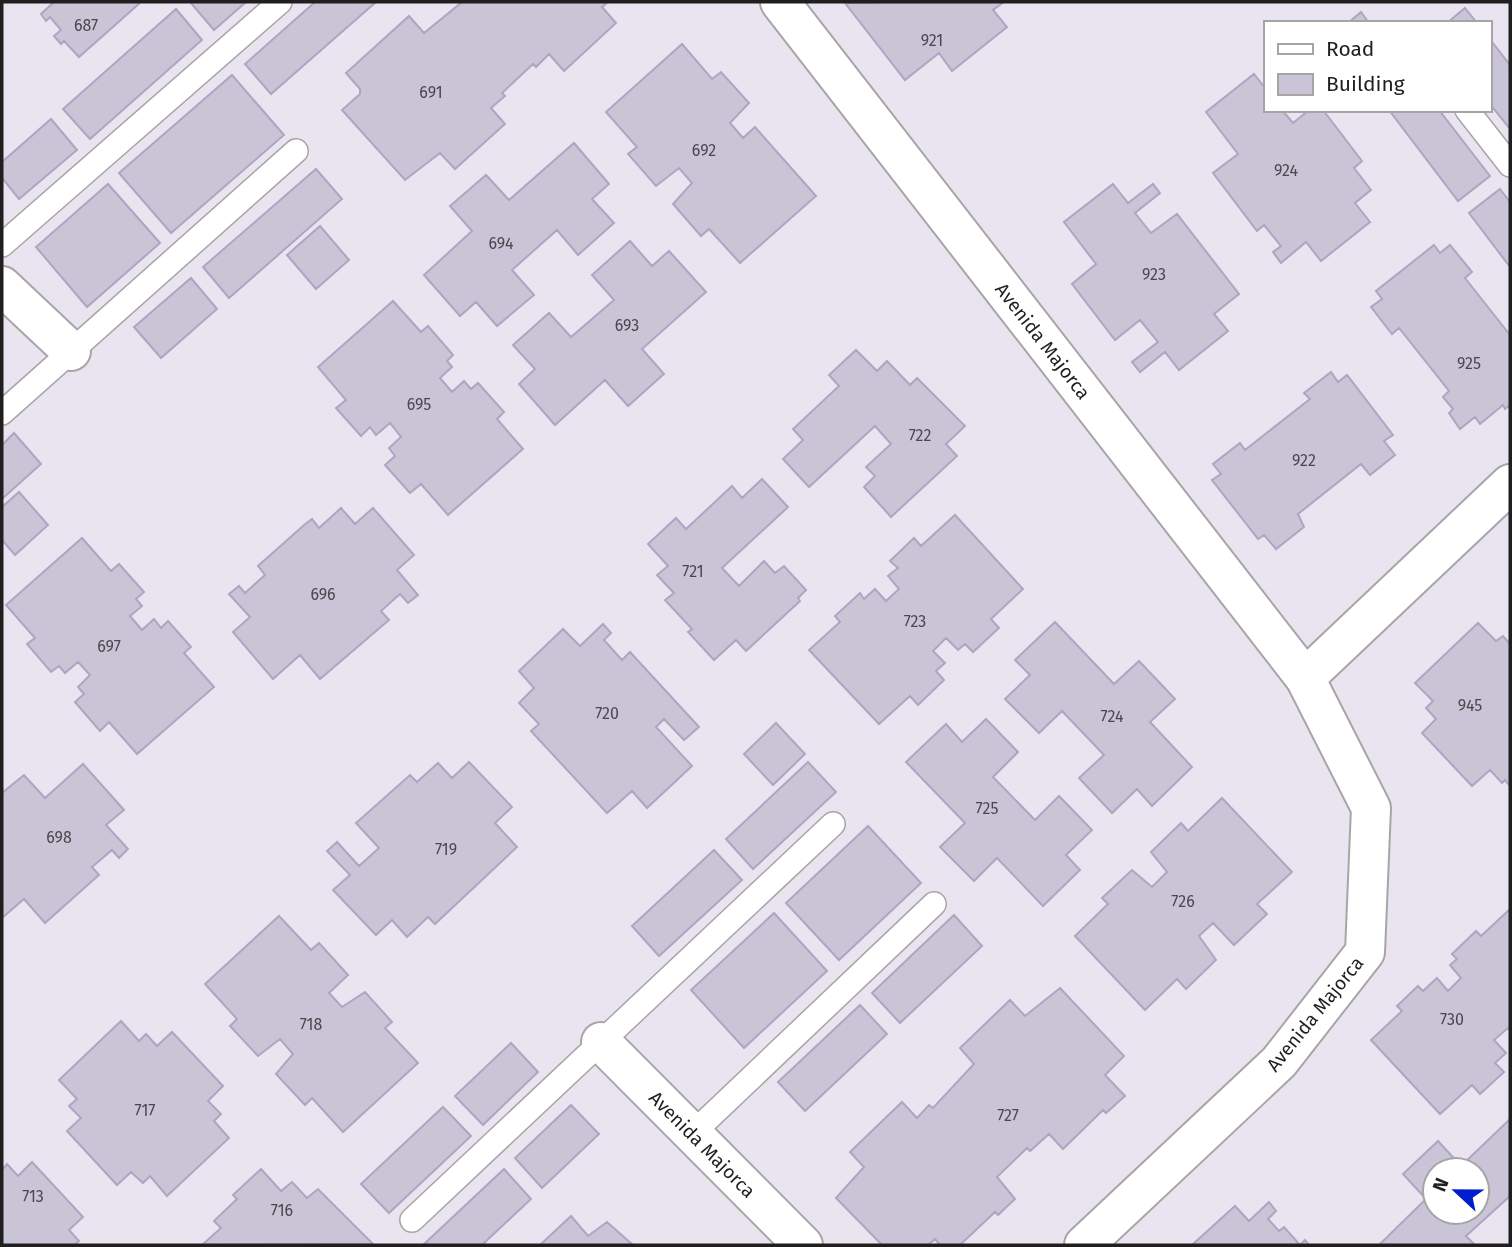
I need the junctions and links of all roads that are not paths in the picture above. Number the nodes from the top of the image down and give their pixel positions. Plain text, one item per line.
1 (280, 2) edge
2 (780, 2) edge
3 (1469, 112) edge
4 (296, 151) dead end
5 (1510, 165) edge
6 (2, 245) edge
7 (2, 286) edge
8 (71, 351) junction
9 (2, 413) edge
10 (1510, 484) edge
11 (1305, 678) junction
12 (833, 824) dead end
13 (934, 904) dead end
14 (601, 1042) junction
15 (692, 1133) junction
16 (412, 1220) dead end
17 (803, 1245) edge
18 (1084, 1245) edge

1 - 6 lane
2 - 11 street, Avenida Majorca
3 - 5 lane
4 - 8 lane
7 - 8 street
8 - 9 lane
10 - 11 street
11 - 18 street, Avenida Majorca
12 - 14 lane
13 - 15 lane
14 - 15 street, Avenida Majorca
14 - 16 lane
15 - 17 street, Avenida Majorca

